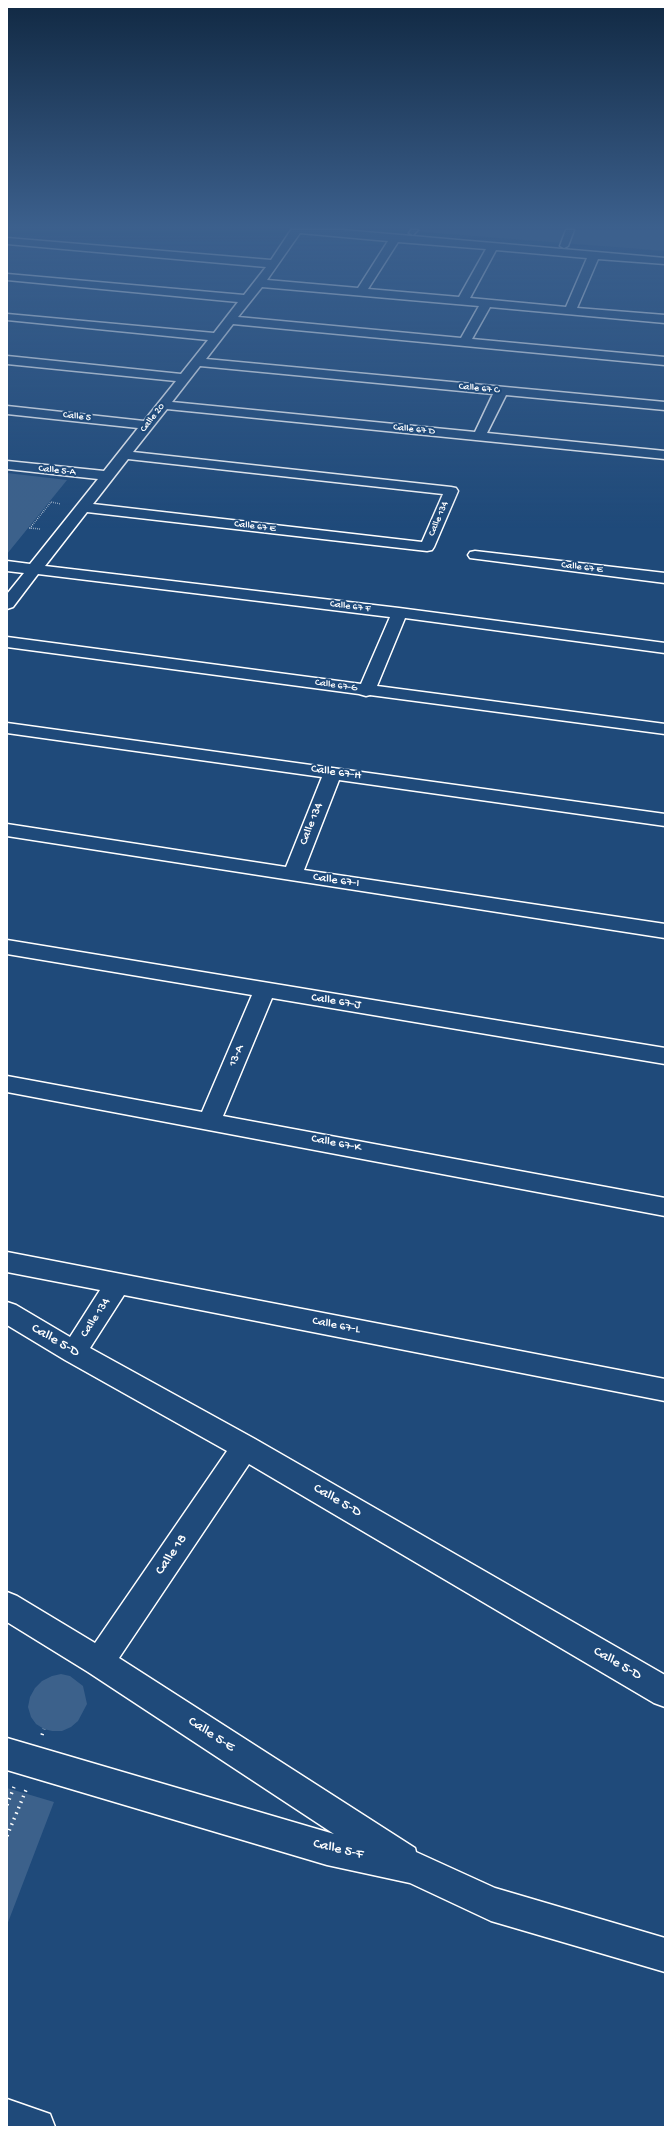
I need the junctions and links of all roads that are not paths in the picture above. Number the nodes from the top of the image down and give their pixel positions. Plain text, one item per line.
1 (139, 330) edge
2 (223, 330) edge
3 (333, 330) edge
4 (472, 330) edge
5 (217, 337) junction
6 (466, 342) junction
7 (7, 360) edge
8 (665, 361) edge
9 (197, 362) junction
10 (184, 378) junction
11 (501, 391) junction
12 (164, 405) junction
13 (665, 406) edge
14 (7, 410) edge
15 (148, 425) junction
16 (479, 437) junction
17 (124, 455) junction
18 (665, 455) edge
19 (7, 465) edge
20 (107, 476) junction
21 (83, 507) junction
22 (427, 547) joint
23 (475, 555) dead end
24 (7, 566) edge
25 (34, 569) junction
26 (665, 578) edge
27 (7, 604) edge
28 (399, 613) junction
29 (7, 642) edge
30 (665, 648) edge
31 (366, 691) junction
32 (7, 728) edge
33 (665, 729) edge
34 (333, 773) junction
35 (665, 820) edge
36 (7, 830) edge
37 (292, 875) junction
38 (665, 930) edge
39 (7, 947) edge
40 (264, 991) junction
41 (665, 1056) edge
42 (7, 1084) edge
43 (210, 1120) junction
44 (665, 1207) edge
45 (7, 1262) edge
46 (118, 1284) junction
47 (7, 1312) edge
48 (74, 1352) junction
49 (665, 1390) edge
50 (245, 1448) junction
51 (7, 1606) edge
52 (98, 1662) junction
53 (665, 1692) edge
54 (7, 1754) edge
55 (413, 1867) junction
56 (665, 1955) edge
57 (7, 2117) edge
58 (37, 2127) edge

1 - 5 street
2 - 5 street, Calle 20
3 - 6 street
4 - 6 street
5 - 9 street, Calle 20
6 - 8 street
7 - 10 street
9 - 10 street, Calle 20
9 - 11 street, Calle 67 C
10 - 12 street, Calle 20
11 - 13 street, Calle 67 C
11 - 16 street
12 - 15 street, Calle 20
12 - 16 street, Calle 67 D
14 - 15 street, Calle 5
15 - 17 street, Calle 20
16 - 18 street, Calle 67 D
17 - 20 street, Calle 20
17 - 22 street, Calle 134
19 - 20 street, Calle 5-A
20 - 21 street, Calle 20
21 - 22 street, Calle 67 E
21 - 25 street, Calle 20
23 - 26 street, Calle 67 E
24 - 25 street, Calle 67 F
25 - 27 street, Calle 20
25 - 28 street, Calle 67 F
28 - 30 street, Calle 67 F
28 - 31 street
29 - 31 street, Calle 67-G
31 - 33 street, Calle 67-G
32 - 34 street, Calle 67-H
34 - 35 street, Calle 67-H
34 - 37 street, Calle 134
36 - 37 street, Calle 67-I
37 - 38 street, Calle 67-I
39 - 40 street, Calle 67-J
40 - 41 street, Calle 67-J
40 - 43 street, 13-A
42 - 43 street, Calle 67-K
43 - 44 street, Calle 67-K
45 - 46 street, Calle 67-L
46 - 48 street, Calle 134
46 - 49 street, Calle 67-L
47 - 48 street, Calle 5-D
48 - 50 street, Calle 5-D
50 - 52 street, Calle 18
50 - 53 street, Calle 5-D
51 - 52 street, Calle 5-E
52 - 55 street, Calle 5-E
54 - 55 street, Calle 5-F
55 - 56 street, Calle 5-F
57 - 58 street

